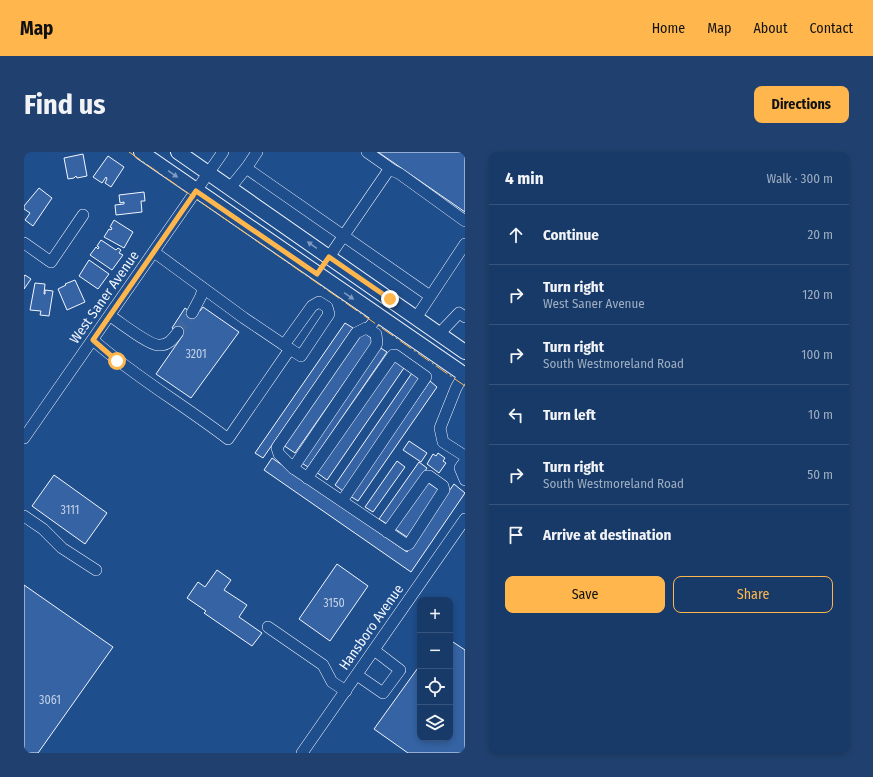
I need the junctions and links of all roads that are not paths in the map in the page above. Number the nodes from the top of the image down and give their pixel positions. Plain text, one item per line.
1 (141, 152) edge
2 (178, 152) edge
3 (223, 152) edge
4 (257, 152) edge
5 (367, 152) edge
6 (247, 167) junction
7 (394, 171) junction
8 (208, 173) junction
9 (230, 188) junction
10 (196, 191) junction
11 (83, 215) dead end
12 (465, 221) edge
13 (344, 236) junction
14 (24, 243) edge
15 (465, 244) edge
16 (154, 252) junction
17 (329, 257) junction
18 (317, 274) junction
19 (203, 288) junction
20 (430, 296) junction
21 (390, 299) junction
22 (192, 313) tunnel mouth
23 (110, 316) junction
24 (378, 316) junction
25 (465, 317) edge
26 (416, 318) junction
27 (368, 329) junction
28 (178, 332) tunnel mouth
29 (440, 334) junction
30 (93, 340) junction
31 (465, 352) edge
32 (464, 375) edge
33 (24, 438) edge
34 (465, 456) edge
35 (465, 461) edge
36 (293, 468) junction
37 (307, 478) junction
38 (465, 480) edge
39 (342, 502) junction
40 (24, 516) edge
41 (465, 519) edge
42 (387, 532) junction
43 (96, 570) dead end
44 (268, 627) dead end
45 (374, 650) junction
46 (357, 675) junction
47 (346, 691) junction
48 (302, 753) edge

1 -> 10 main road
2 - 8 main road
3 - 8 street, West Saner Avenue
4 - 6 street
5 - 7 street
6 - 9 street
6 - 13 street
7 - 12 street
7 - 13 street
8 - 9 main road
8 - 10 street, West Saner Avenue
17 -> 9 main road
10 - 16 street, West Saner Avenue
10 - 18 main road
11 - 14 street
13 - 17 street
13 - 20 street
15 - 20 street
16 - 19 street
16 - 23 street, West Saner Avenue
17 - 18 main road
17 - 21 main road
18 -> 24 main road
19 - 22 street
19 - 30 street
20 - 26 street
21 - 24 main road
21 - 26 main road
23 - 28 street
23 - 30 street, West Saner Avenue
24 - 27 street
24 - 32 main road
25 - 29 street
26 - 29 main road
27 - 36 street
27 - 36 street
29 - 31 main road
30 - 33 street, West Saner Avenue
32 - 34 street
35 - 38 street
36 - 37 street
37 - 39 street
37 - 39 street
39 - 42 street
40 - 43 street
41 - 45 street, Hansboro Avenue
42 - 42 street
44 - 47 street
45 - 46 street, Hansboro Avenue
45 - 46 street
46 - 47 street, Hansboro Avenue
47 - 48 street, Hansboro Avenue

